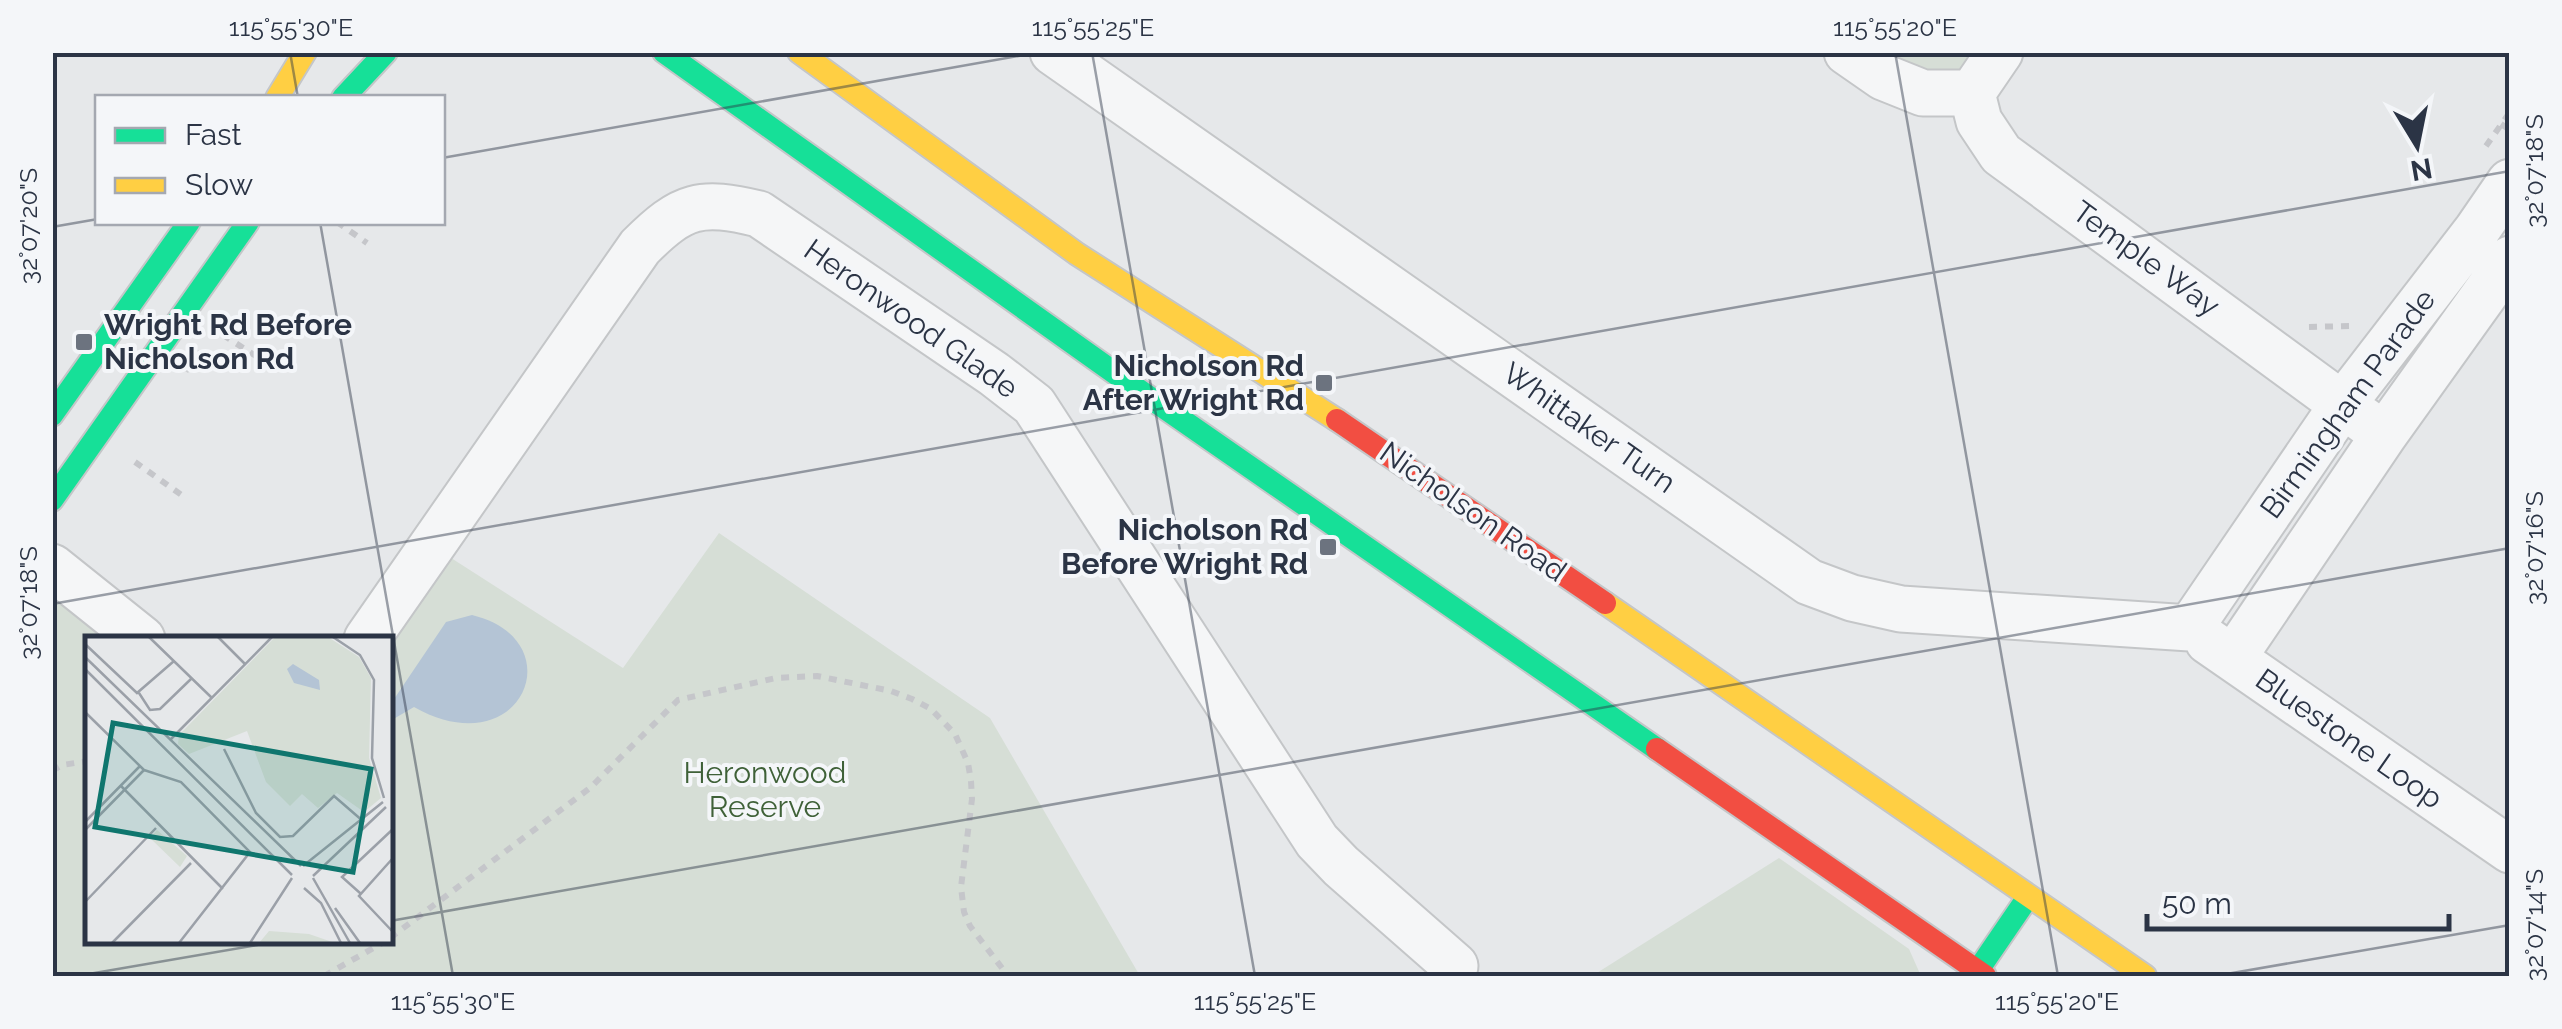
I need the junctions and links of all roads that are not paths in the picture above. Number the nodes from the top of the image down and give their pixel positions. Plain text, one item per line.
1 (305, 52) edge
2 (386, 52) edge
3 (664, 52) edge
4 (798, 52) edge
5 (1053, 52) edge
6 (1847, 52) edge
7 (2000, 52) edge
8 (1972, 93) junction
9 (279, 95) edge
10 (346, 95) edge
11 (2510, 182) edge
12 (186, 225) edge
13 (246, 225) edge
14 (2498, 248) edge
15 (2343, 404) junction
16 (52, 415) edge
17 (2384, 435) junction
18 (52, 500) edge
19 (52, 566) edge
20 (2190, 628) junction
21 (138, 636) edge
22 (369, 636) edge
23 (2232, 658) junction
24 (2510, 850) edge
25 (2028, 897) junction
26 (1455, 966) dead end
27 (1979, 975) edge
28 (2145, 976) edge

1 - 9 main road
2 - 10 main road
3 - 27 main road
4 - 25 main road, Nicholson Road
5 - 20 street, Whittaker Turn
6 - 8 street
7 - 8 street
8 - 15 street, Temple Way
11 - 14 street, Birmingham Parade
12 - 16 main road
13 - 18 main road
14 - 15 street, Birmingham Parade
14 - 17 street, Birmingham Parade
15 - 17 street, Temple Way
15 - 20 street, Birmingham Parade
17 - 23 street, Birmingham Parade
19 - 21 street
20 - 23 street, Bluestone Loop
22 - 26 street, Heronwood Glade
23 - 24 street, Bluestone Loop
25 - 27 main road
25 - 28 main road, Nicholson Road

